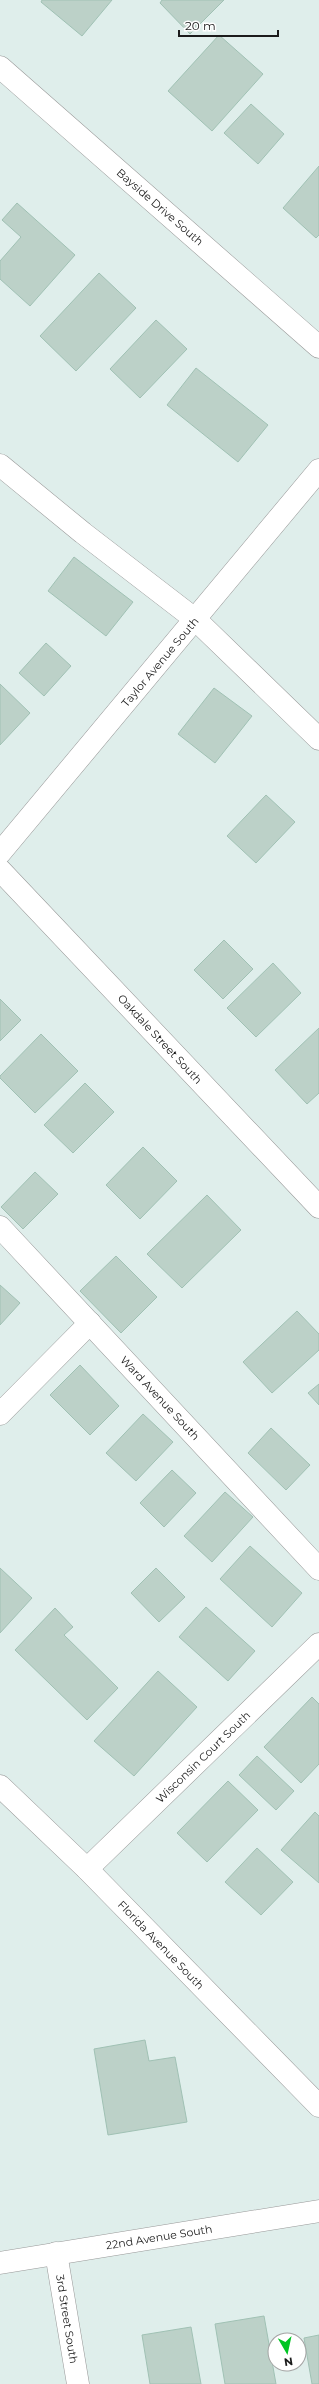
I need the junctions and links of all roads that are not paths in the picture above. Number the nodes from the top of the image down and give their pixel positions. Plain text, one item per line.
1 (0, 67) edge
2 (319, 347) edge
3 (0, 465) edge
4 (319, 470) edge
5 (196, 620) junction
6 (319, 739) edge
7 (0, 853) edge
8 (0, 870) edge
9 (319, 1208) edge
10 (0, 1228) edge
11 (90, 1323) junction
12 (0, 1414) edge
13 (319, 1569) edge
14 (319, 1644) edge
15 (0, 1786) edge
16 (87, 1869) junction
17 (319, 2106) edge
18 (319, 2211) edge
19 (56, 2253) junction
20 (0, 2263) edge
21 (78, 2384) edge

1 - 2 street, Bayside Drive South
3 - 5 street
4 - 5 street, Taylor Avenue South
5 - 6 street
5 - 7 street, Taylor Avenue South
8 - 9 street, Oakdale Street South
10 - 11 street, Ward Avenue South
11 - 12 street
11 - 13 street, Ward Avenue South
14 - 16 street, Wisconsin Court South
15 - 16 street, Florida Avenue South
16 - 17 street, Florida Avenue South
18 - 19 street, 22nd Avenue South
19 - 20 street, 22nd Avenue South
19 - 21 street, 3rd Street South

